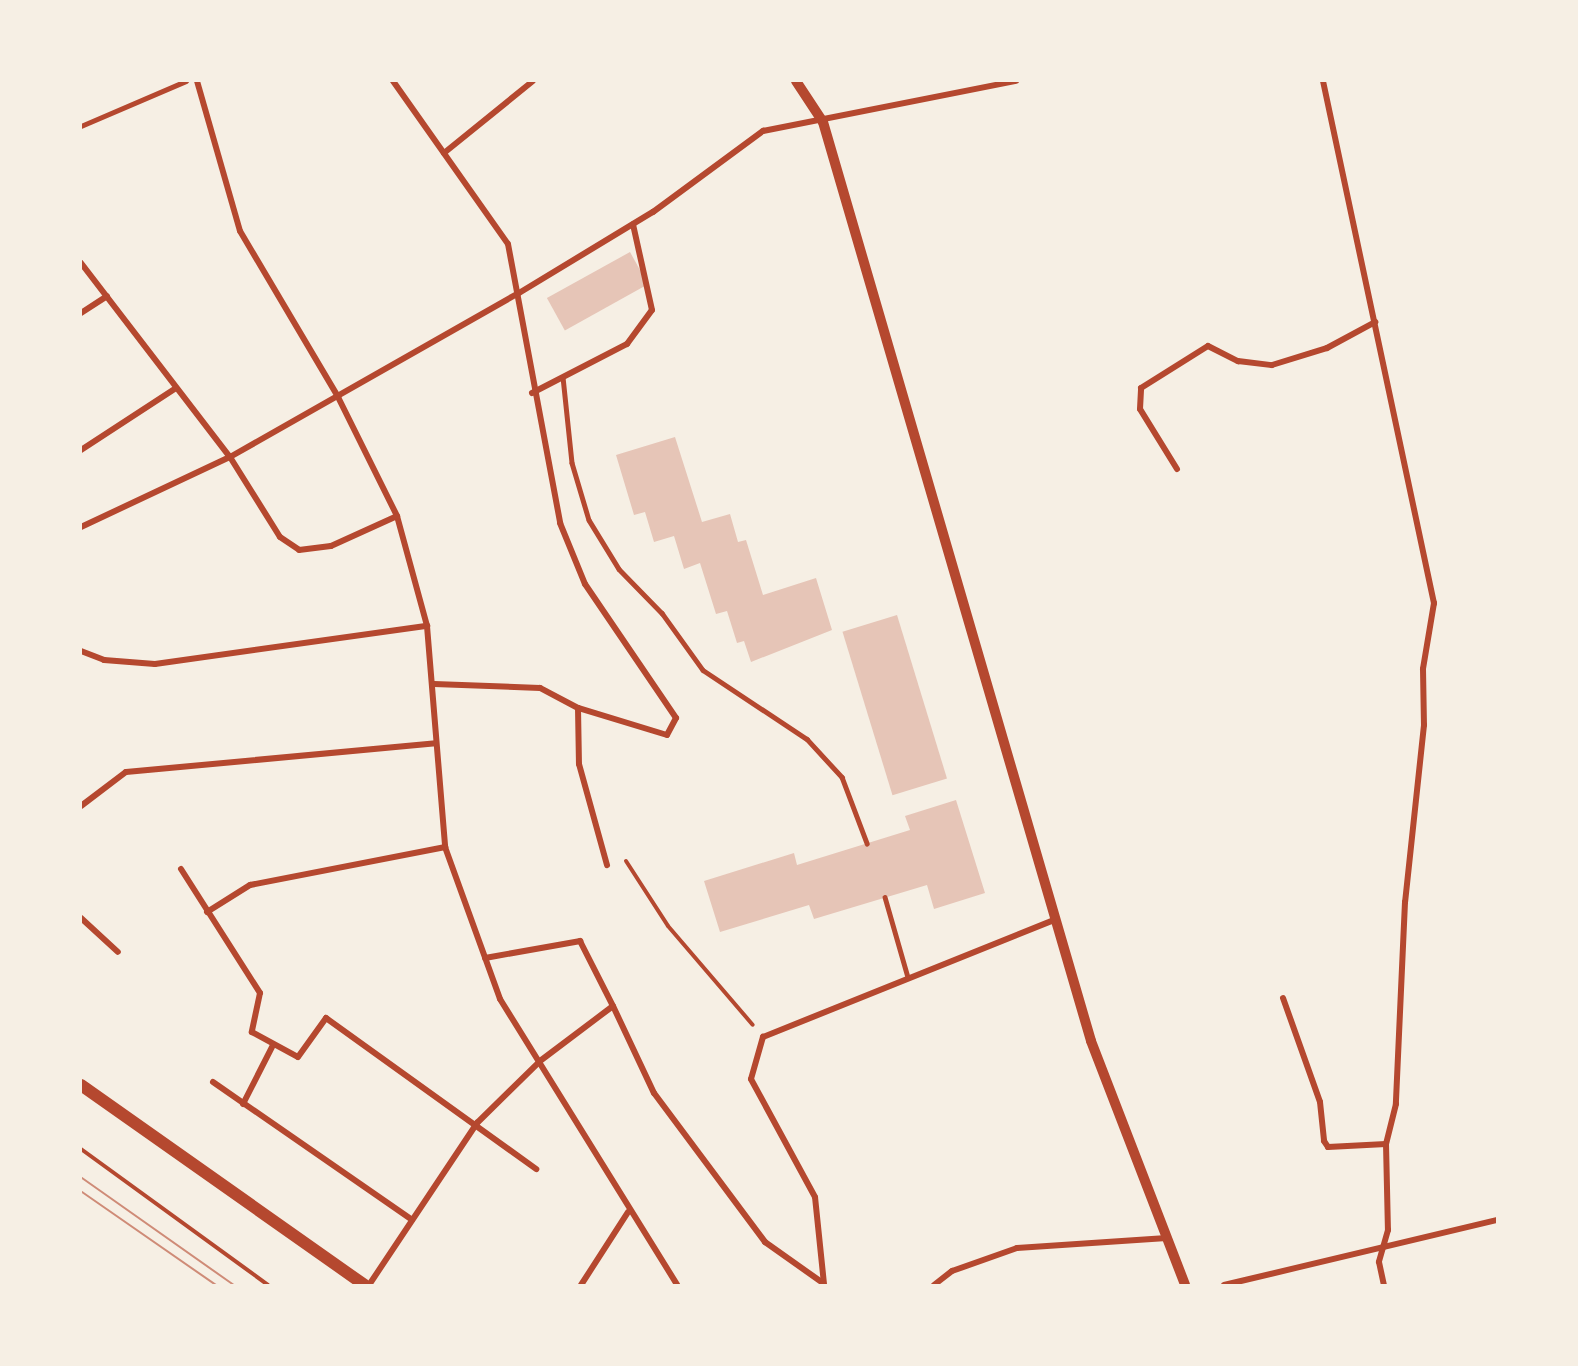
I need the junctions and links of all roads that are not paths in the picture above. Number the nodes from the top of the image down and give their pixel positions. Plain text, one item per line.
1 (186, 81) edge
2 (197, 81) edge
3 (393, 81) edge
4 (533, 81) edge
5 (796, 81) edge
6 (969, 81) edge
7 (1016, 81) edge
8 (1323, 81) edge
9 (972, 91) junction
10 (823, 122) junction
11 (81, 126) edge
12 (444, 153) junction
13 (633, 224) junction
14 (81, 263) edge
15 (519, 293) junction
16 (107, 296) junction
17 (81, 313) edge
18 (1376, 322) junction
19 (563, 377) junction
20 (176, 388) junction
21 (532, 393) junction
22 (338, 397) junction
23 (81, 450) edge
24 (230, 457) junction
25 (1177, 469) dead end
26 (397, 516) junction
27 (81, 527) edge
28 (427, 626) junction
29 (81, 651) edge
30 (434, 684) junction
31 (578, 708) junction
32 (436, 743) junction
33 (81, 806) edge
34 (867, 843) dead end
35 (445, 847) junction
36 (608, 865) dead end
37 (181, 869) dead end
38 (885, 897) dead end
39 (207, 912) junction
40 (81, 918) edge
41 (1056, 919) junction
42 (118, 952) dead end
43 (486, 958) junction
44 (908, 977) junction
45 (1283, 998) dead end
46 (613, 1006) junction
47 (273, 1045) junction
48 (540, 1061) junction
49 (213, 1083) dead end
50 (81, 1085) edge
51 (243, 1104) junction
52 (477, 1123) junction
53 (1386, 1144) junction
54 (536, 1169) dead end
55 (628, 1212) junction
56 (412, 1220) junction
57 (1497, 1220) edge
58 (1167, 1238) junction
59 (1384, 1249) junction
60 (824, 1284) edge
61 (367, 1285) edge
62 (581, 1285) edge
63 (677, 1285) edge
64 (934, 1285) edge
65 (1185, 1285) edge
66 (1224, 1285) edge
67 (1384, 1285) edge

1 - 11 lane
2 - 22 street
3 - 12 street
4 - 12 street
5 - 10 street
6 - 9 street
7 - 9 street
8 - 18 street
9 - 10 street
10 - 13 street
10 - 41 street
12 - 15 street
13 - 15 street
13 - 19 street
14 - 16 street
15 - 21 street
15 - 22 street
16 - 17 street
16 - 20 street
18 - 25 street
18 - 53 street
19 - 21 street
19 - 34 lane
20 - 23 street
20 - 24 street
21 - 31 street
22 - 24 street
22 - 26 street
24 - 26 street
24 - 27 street
26 - 28 street
28 - 29 street
28 - 30 street
30 - 31 street
30 - 32 street
31 - 36 street
32 - 33 street
32 - 35 street
35 - 39 street
35 - 43 street
37 - 39 street
38 - 44 lane
39 - 47 street
40 - 42 street
41 - 44 street
41 - 58 street
43 - 46 street
43 - 48 street
44 - 60 street
45 - 53 street
46 - 48 street
46 - 60 street
47 - 51 street
47 - 52 street
48 - 52 street
48 - 55 street
49 - 51 street
50 - 61 main road
51 - 56 street
52 - 54 street
52 - 56 street
53 - 59 street
55 - 62 street
55 - 63 street
56 - 61 street
57 - 59 street
58 - 64 street
58 - 65 street
59 - 66 street
59 - 67 street

